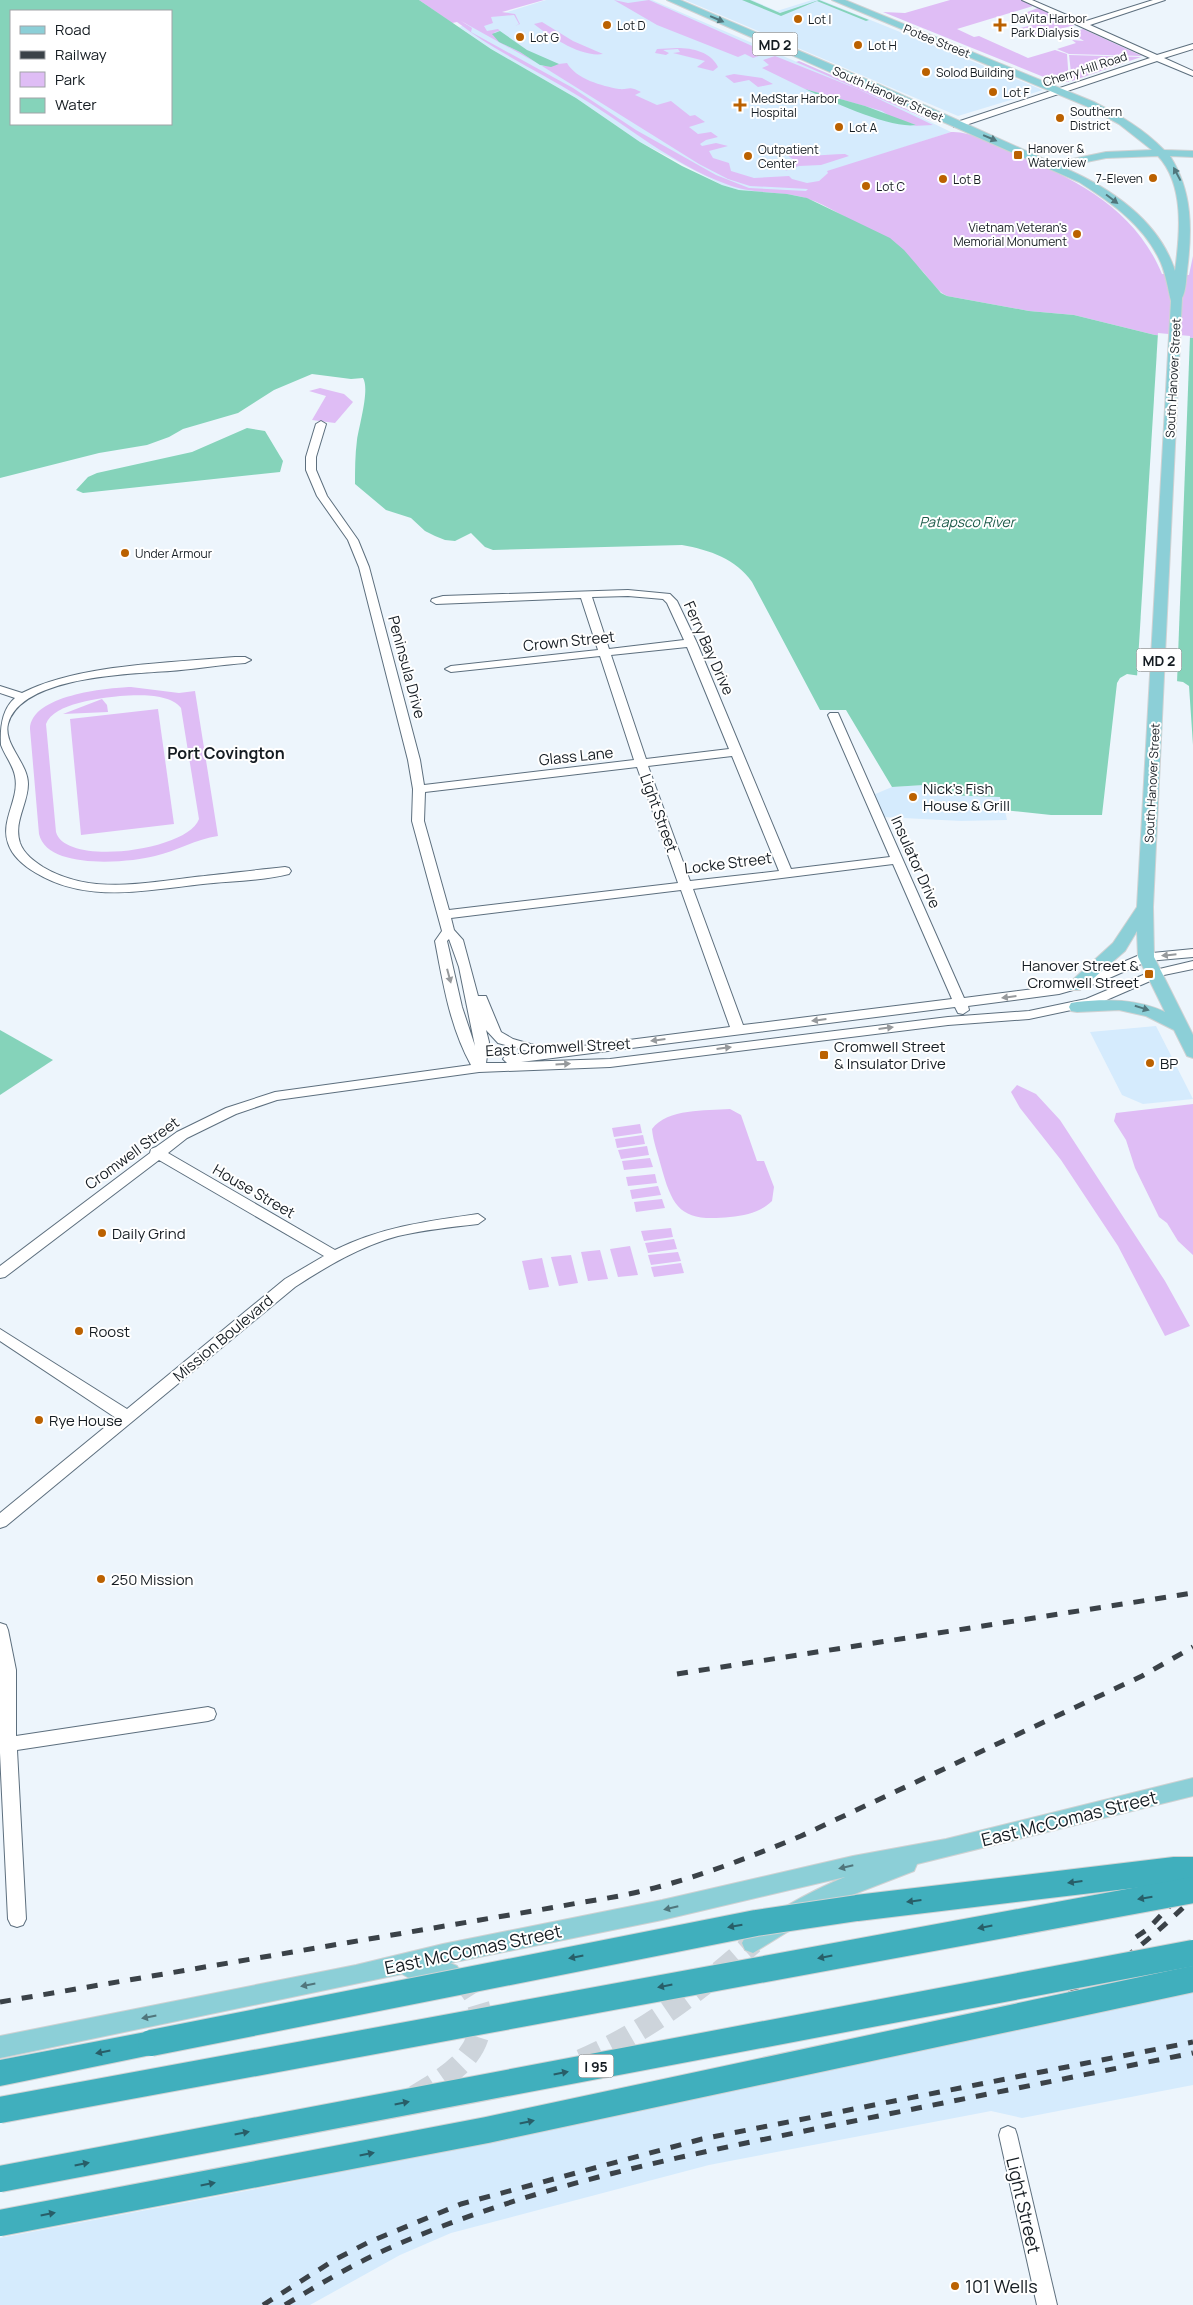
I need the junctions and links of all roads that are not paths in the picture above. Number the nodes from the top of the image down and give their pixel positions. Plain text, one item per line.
1 (672, 0) edge
2 (837, 0) edge
3 (1026, 0) edge
4 (1161, 0) edge
5 (1083, 25) junction
6 (1193, 46) edge
7 (1157, 58) junction
8 (1193, 74) edge
9 (1059, 91) junction
10 (957, 125) junction
11 (1163, 152) junction
12 (1193, 154) edge
13 (1054, 166) junction
14 (1176, 300) junction
15 (321, 424) dead end
16 (585, 594) junction
17 (436, 601) dead end
18 (691, 643) junction
19 (604, 652) junction
20 (245, 660) dead end
21 (451, 669) dead end
22 (0, 689) edge
23 (23, 697) junction
24 (834, 715) dead end
25 (737, 752) junction
26 (641, 763) junction
27 (419, 789) junction
28 (898, 860) junction
29 (285, 871) dead end
30 (786, 872) junction
31 (685, 885) junction
32 (1145, 907) junction
33 (443, 915) junction
34 (448, 931) junction
35 (1193, 953) edge
36 (1146, 957) junction
37 (1193, 965) edge
38 (465, 967) junction
39 (1153, 975) junction
40 (1074, 986) junction
41 (960, 1002) junction
42 (1077, 1007) junction
43 (968, 1021) junction
44 (1179, 1026) junction
45 (738, 1030) junction
46 (1193, 1052) edge
47 (551, 1053) junction
48 (479, 1068) junction
49 (156, 1152) junction
50 (478, 1219) dead end
51 (336, 1257) junction
52 (0, 1273) edge
53 (0, 1334) edge
54 (127, 1417) junction
55 (0, 1522) edge
56 (0, 1630) edge
57 (208, 1714) dead end
58 (4, 1745) edge
59 (1193, 1787) edge
60 (946, 1849) junction
61 (1193, 1870) edge
62 (1193, 1890) edge
63 (17, 1919) dead end
64 (753, 1942) tunnel mouth
65 (1193, 1953) edge
66 (449, 1973) tunnel mouth
67 (356, 1975) junction
68 (1193, 1979) edge
69 (0, 2047) edge
70 (0, 2073) edge
71 (0, 2110) edge
72 (1008, 2135) dead end
73 (0, 2179) edge
74 (0, 2223) edge
75 (1047, 2305) edge

1 -> 10 main road, South Hanover Street / MD 2
2 - 9 main road, Potee Street / MD 2
3 - 5 street
4 - 5 street
5 - 7 street
6 - 7 street, Cherry Hill Road
7 - 8 street
7 - 9 street, Cherry Hill Road
9 - 10 street, Cherry Hill Road
9 - 11 main road, Potee Street / MD 2
10 -> 13 main road, South Hanover Street / MD 2
11 - 12 main road
11 - 13 main road
14 -> 11 main road, Potee Street / MD 2
13 -> 14 main road, South Hanover Street / MD 2
14 - 32 main road, South Hanover Street / MD 2
15 - 27 street, Peninsula Drive
16 - 17 street, Ferry Bay Drive
16 - 18 street, Ferry Bay Drive
16 - 19 street, Light Street
18 - 19 street, Crown Street
18 - 25 street, Ferry Bay Drive
19 - 21 street, Crown Street
19 - 26 street, Light Street
20 - 23 street
22 - 23 street
23 - 29 street
24 - 28 street, Insulator Drive
25 - 26 street, Glass Lane
25 - 30 street, Ferry Bay Drive
26 - 27 street, Glass Lane
26 - 31 street, Light Street
27 - 33 street, Peninsula Drive
28 - 30 street, Locke Street
28 - 41 street, Insulator Drive
30 - 31 street, Locke Street
31 - 33 street, Locke Street
31 - 45 street, Light Street
32 - 36 main road, South Hanover Street / MD 2
32 - 40 main road
33 - 34 street, Peninsula Drive
34 - 38 street, Peninsula Drive
34 -> 48 street, Peninsula Drive
35 -> 36 street, East Cromwell Street
36 - 39 main road, South Hanover Street / MD 2
36 - 40 street, East Cromwell Street
37 - 39 street, East Cromwell Street
38 - 47 street
38 - 48 street, Peninsula Drive
39 - 42 street, East Cromwell Street
39 - 44 main road, South Hanover Street / MD 2
40 -> 41 street, East Cromwell Street
41 - 43 street, Insulator Drive
41 -> 45 street, East Cromwell Street
42 - 43 street, East Cromwell Street
42 -> 44 main road
48 -> 43 street, East Cromwell Street
44 - 46 main road, South Hanover Street / MD 2
45 -> 47 street, East Cromwell Street
47 - 48 street, East Cromwell Street
48 - 49 street, Cromwell Street
49 - 51 street, House Street
49 - 52 street, Cromwell Street
50 - 51 street, Mission Boulevard
51 - 54 street, Mission Boulevard
53 - 54 street
54 - 55 street, Mission Boulevard
56 - 58 street
57 - 58 street
58 - 63 street
59 - 60 main road, East McComas Street
60 - 64 main road, East McComas Street
60 -> 67 main road, East McComas Street
61 -> 70 highway, bridge
62 -> 71 highway, bridge
73 -> 65 highway, I 95, bridge
66 - 67 main road
67 -> 69 main road, East McComas Street
74 -> 68 highway, bridge
72 - 75 street, Light Street

